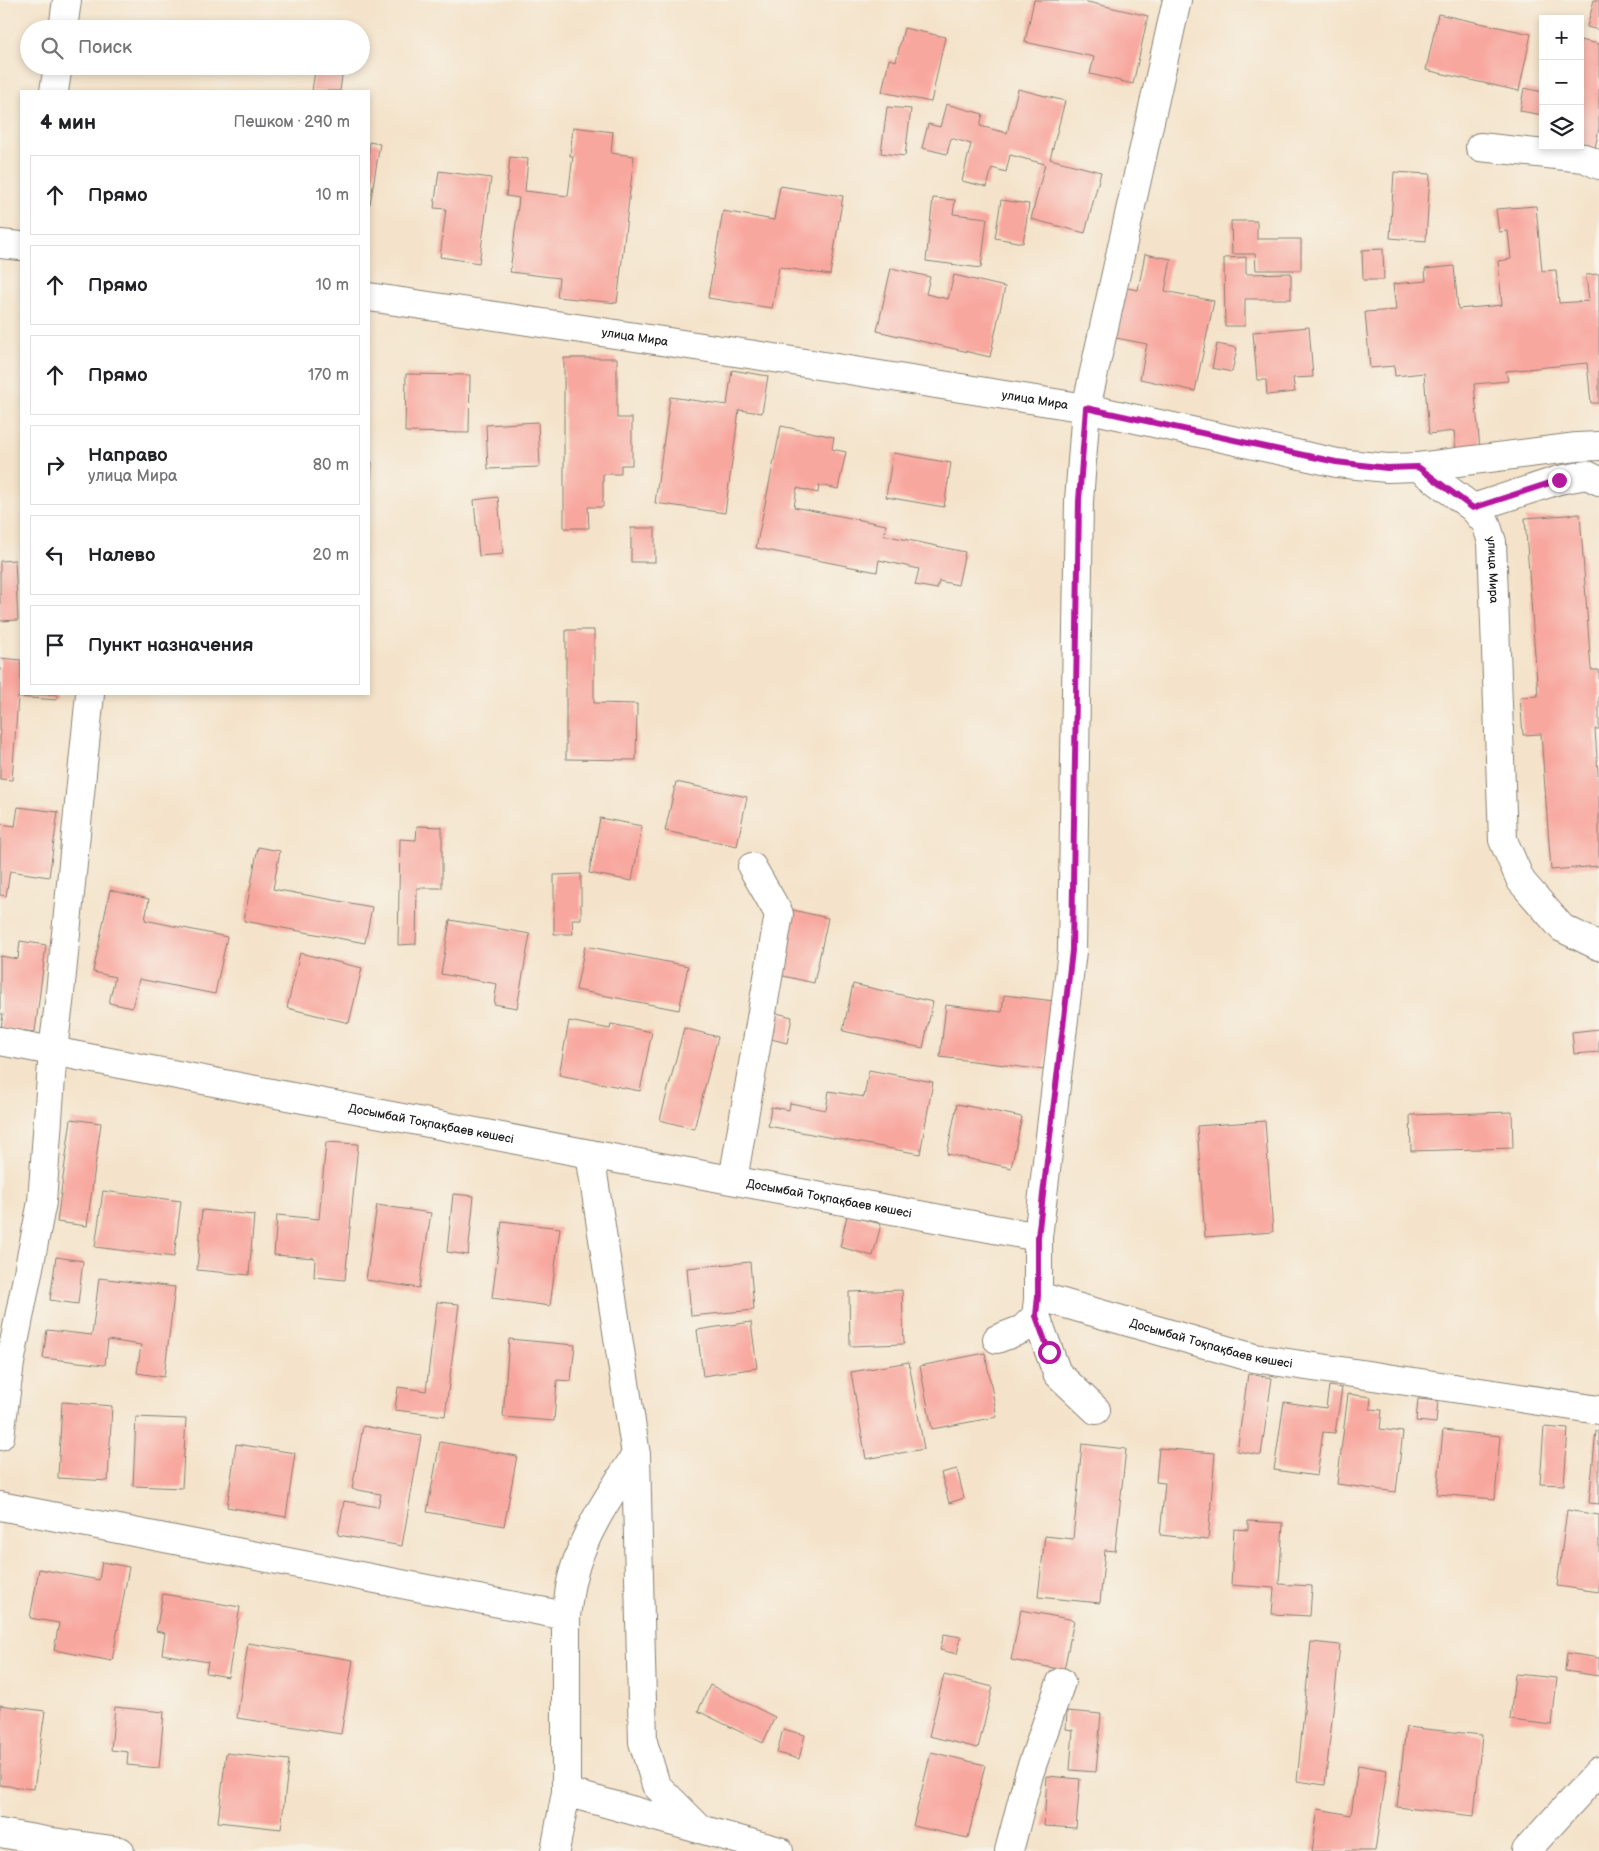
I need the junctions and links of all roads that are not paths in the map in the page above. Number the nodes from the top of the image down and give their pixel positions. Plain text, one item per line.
1 (67, 0) edge
2 (1176, 0) edge
3 (64, 20) edge
4 (57, 75) edge
5 (54, 90) edge
6 (1480, 147) dead end
7 (1599, 165) edge
8 (0, 244) edge
9 (20, 246) edge
10 (370, 297) edge
11 (1086, 408) junction
12 (1599, 446) edge
13 (1418, 467) junction
14 (1599, 481) edge
15 (1473, 508) junction
16 (90, 695) edge
17 (752, 867) dead end
18 (1599, 946) edge
19 (0, 1041) edge
20 (53, 1050) junction
21 (590, 1154) junction
22 (733, 1180) junction
23 (1038, 1237) junction
24 (1037, 1306) junction
25 (996, 1339) dead end
26 (1096, 1410) dead end
27 (1599, 1410) edge
28 (0, 1436) edge
29 (636, 1455) junction
30 (0, 1506) edge
31 (566, 1616) junction
32 (1060, 1682) dead end
33 (1599, 1771) edge
34 (566, 1792) junction
35 (700, 1829) junction
36 (0, 1833) edge
37 (120, 1851) edge
38 (556, 1851) edge
39 (779, 1851) edge
40 (1009, 1851) edge
41 (1526, 1851) edge

1 - 3 street
2 - 11 street
4 - 5 street
6 - 7 street
8 - 9 street
10 - 11 street, улица Мира
11 - 13 street, улица Мира
11 - 23 street
12 - 13 street
13 - 15 street, улица Мира
14 - 15 street
15 - 18 street, улица Мира
16 - 20 street
17 - 22 street
19 - 20 street, Досымбай Тоқпақбаев көшесі
20 - 21 street, Досымбай Тоқпақбаев көшесі
20 - 28 street
21 - 22 street, Досымбай Тоқпақбаев көшесі
21 - 29 street
22 - 23 street, Досымбай Тоқпақбаев көшесі
23 - 24 street
24 - 25 street
24 - 26 street
24 - 27 street, Досымбай Тоқпақбаев көшесі
29 - 31 street
29 - 35 street
30 - 31 street
31 - 34 street
32 - 40 street
33 - 41 street
34 - 35 street
34 - 38 street
35 - 39 street
36 - 37 street

